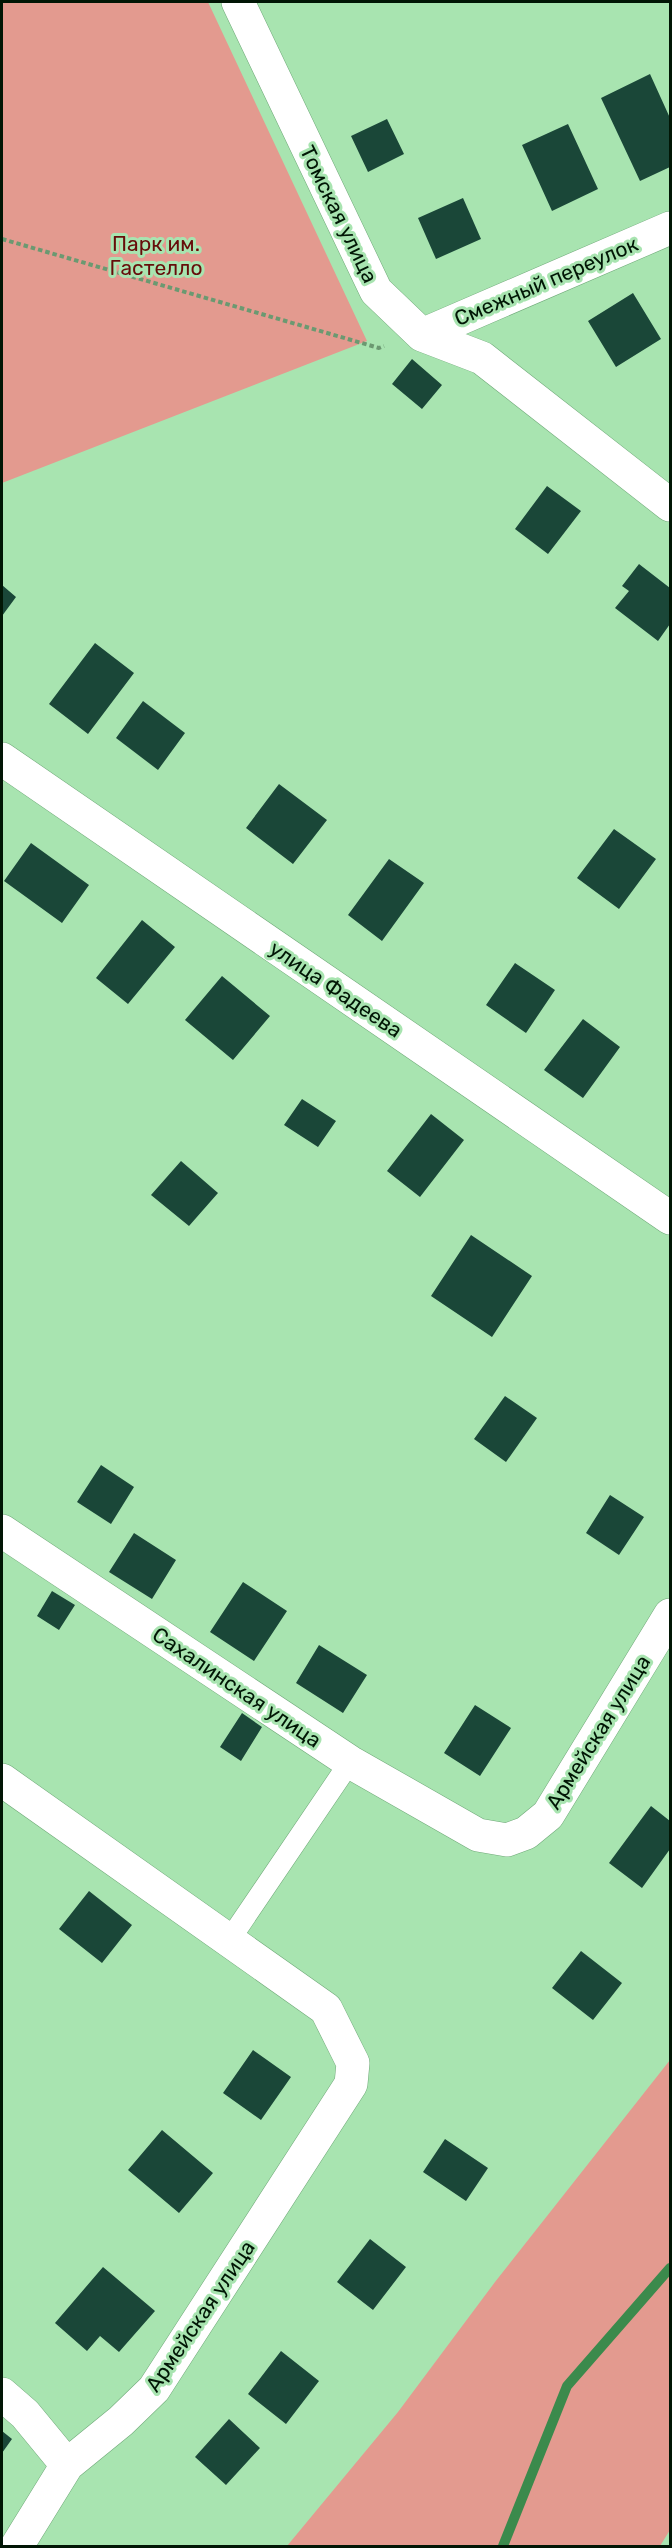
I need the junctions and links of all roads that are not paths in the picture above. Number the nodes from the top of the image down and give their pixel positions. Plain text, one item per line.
1 (238, 2) edge
2 (670, 228) edge
3 (422, 335) junction
4 (670, 505) edge
5 (2, 759) edge
6 (670, 1218) edge
7 (2, 1531) edge
8 (670, 1615) edge
9 (350, 1762) junction
10 (2, 1780) edge
11 (478, 1835) joint
12 (228, 1942) junction
13 (2, 2394) edge
14 (67, 2465) junction
15 (17, 2547) edge

1 - 3 street, Томская улица
2 - 3 street, Смежный переулок
3 - 4 street, Томская улица
5 - 6 street, улица Фадеева
7 - 9 street, Сахалинская улица
8 - 11 street, Армейская улица
9 - 11 street, Сахалинская улица
9 - 12 lane
10 - 12 street
12 - 14 street, Армейская улица
13 - 14 street
14 - 15 street, Армейская улица

